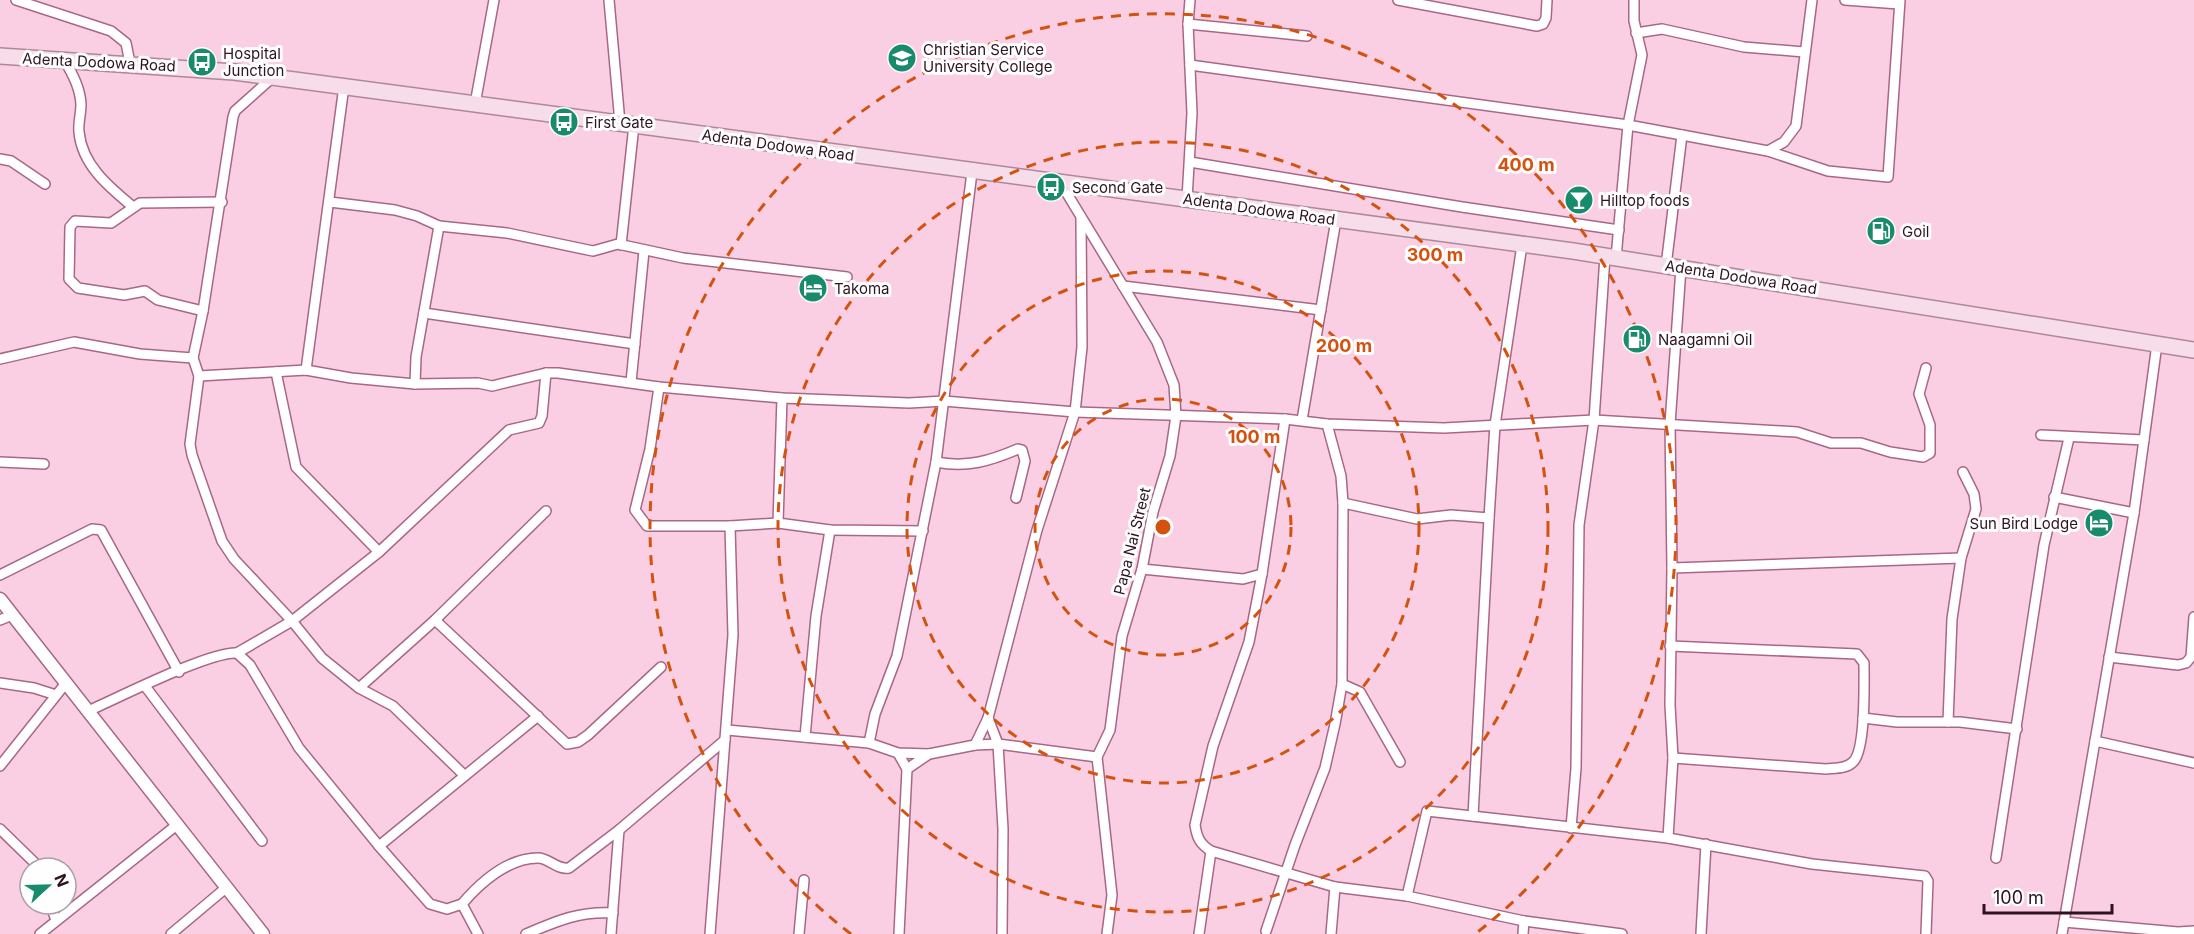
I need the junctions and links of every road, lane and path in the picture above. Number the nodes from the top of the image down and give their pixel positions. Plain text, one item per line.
1 (16, 0) edge
2 (494, 0) edge
3 (609, 0) edge
4 (1190, 0) edge
5 (1398, 0) edge
6 (1547, 0) edge
7 (1634, 0) edge
8 (1812, 0) edge
9 (1845, 0) edge
10 (1900, 2) edge
11 (1188, 24) junction
12 (1636, 33) junction
13 (1307, 36) dead end
14 (1804, 51) junction
15 (0, 56) edge
16 (65, 61) junction
17 (130, 63) junction
18 (1190, 66) junction
19 (273, 77) junction
20 (344, 86) junction
21 (475, 105) junction
22 (627, 124) junction
23 (1628, 124) junction
24 (1682, 135) junction
25 (1768, 151) junction
26 (0, 159) edge
27 (1190, 162) junction
28 (972, 172) junction
29 (1060, 182) junction
30 (45, 184) dead end
31 (1187, 199) junction
32 (222, 202) junction
33 (330, 202) junction
34 (132, 207) junction
35 (1081, 217) junction
36 (1336, 220) junction
37 (439, 226) junction
38 (1619, 230) junction
39 (621, 244) junction
40 (1522, 245) junction
41 (644, 251) junction
42 (1611, 257) junction
43 (1673, 267) junction
44 (847, 277) dead end
45 (1124, 286) junction
46 (1321, 310) junction
47 (203, 311) junction
48 (424, 313) junction
49 (636, 344) junction
50 (2157, 344) junction
51 (2194, 350) edge
52 (193, 358) junction
53 (0, 359) edge
54 (1926, 368) dead end
55 (306, 370) junction
56 (276, 372) junction
57 (546, 373) junction
58 (199, 376) junction
59 (631, 382) junction
60 (415, 384) junction
61 (659, 387) junction
62 (782, 398) junction
63 (944, 401) junction
64 (1075, 412) junction
65 (1176, 416) junction
66 (1285, 419) junction
67 (1302, 420) junction
68 (1594, 420) junction
69 (1327, 424) junction
70 (1670, 424) junction
71 (1495, 425) junction
72 (2041, 435) dead end
73 (2069, 438) junction
74 (2144, 440) junction
75 (0, 462) edge
76 (936, 462) junction
77 (44, 464) dead end
78 (1963, 472) dead end
79 (2054, 497) junction
80 (1016, 498) dead end
81 (1343, 503) junction
82 (546, 512) dead end
83 (2134, 513) junction
84 (1489, 518) junction
85 (778, 523) junction
86 (730, 526) junction
87 (830, 530) junction
88 (923, 531) junction
89 (379, 552) junction
90 (1961, 558) junction
91 (1672, 568) junction
92 (1142, 569) junction
93 (1262, 574) junction
94 (0, 575) edge
95 (1243, 579) junction
96 (1258, 593) junction
97 (0, 600) edge
98 (2194, 616) edge
99 (6, 617) edge
100 (435, 620) junction
101 (292, 621) junction
102 (1670, 646) junction
103 (237, 653) junction
104 (2109, 657) junction
105 (661, 668) dead end
106 (179, 672) junction
107 (66, 682) junction
108 (0, 683) edge
109 (1342, 684) junction
110 (145, 686) junction
111 (359, 688) junction
112 (56, 695) junction
113 (88, 711) junction
114 (538, 716) junction
115 (988, 718) junction
116 (1863, 718) junction
117 (1948, 722) junction
118 (2018, 729) junction
119 (727, 730) junction
120 (805, 737) junction
121 (725, 740) junction
122 (2095, 741) junction
123 (869, 743) junction
124 (998, 744) junction
125 (975, 745) junction
126 (898, 753) junction
127 (929, 754) junction
128 (1097, 757) junction
129 (1673, 758) junction
130 (1400, 762) dead end
131 (2194, 763) edge
132 (0, 766) edge
133 (907, 770) junction
134 (465, 775) junction
135 (1473, 816) junction
136 (178, 824) junction
137 (1571, 828) junction
138 (0, 829) edge
139 (619, 831) junction
140 (1668, 838) junction
141 (262, 841) dead end
142 (1706, 844) junction
143 (379, 846) junction
144 (1211, 851) junction
145 (28, 856) edge
146 (1996, 858) dead end
147 (1287, 872) junction
148 (804, 880) dead end
149 (227, 886) junction
150 (1335, 887) junction
151 (1407, 896) junction
152 (462, 904) junction
153 (613, 913) junction
154 (54, 916) edge
155 (56, 920) junction
156 (1524, 921) junction
157 (2064, 922) junction
158 (1266, 931) dead end
159 (2194, 931) edge
160 (257, 932) edge
161 (40, 934) edge
162 (171, 934) edge
163 (478, 934) edge
164 (526, 934) edge
165 (611, 934) edge
166 (710, 934) edge
167 (799, 934) edge
168 (898, 934) edge
169 (1002, 934) edge
170 (1107, 934) edge
171 (1199, 934) edge
172 (1331, 934) edge
173 (1523, 934) edge
174 (1622, 934) edge
175 (1701, 934) edge
176 (1926, 934) edge
177 (2062, 934) edge

1 - 17 street
2 - 21 street
3 - 22 street
4 - 11 street
5 - 6 street
7 - 12 street
8 - 14 street
9 - 10 street
10 - 25 street
11 - 13 street
11 - 18 street
12 - 14 street
12 - 23 street
14 - 25 street
15 - 16 main road, Adenta Dodowa Road
16 - 17 main road, Adenta Dodowa Road
16 - 34 street
17 - 19 main road, Adenta Dodowa Road
18 - 23 street
18 - 27 street
19 - 20 main road, Adenta Dodowa Road
19 - 32 street
20 - 21 main road, Adenta Dodowa Road
20 - 33 street
21 - 22 main road, Adenta Dodowa Road
22 - 28 main road, Adenta Dodowa Road
22 - 39 street
23 - 24 street
23 - 38 street
24 - 25 street
24 - 43 street
26 - 30 street
27 - 31 street
27 - 38 street
28 - 29 main road, Adenta Dodowa Road
28 - 63 street
29 - 31 main road, Adenta Dodowa Road
29 - 35 street, Papa Nai Street
31 - 36 main road, Adenta Dodowa Road
32 - 34 street
32 - 47 street
33 - 37 street
33 - 55 street
34 - 47 street
35 - 45 street, Papa Nai Street
35 - 64 street
36 - 40 main road, Adenta Dodowa Road
36 - 46 street
37 - 39 street
37 - 48 street
38 - 42 street
39 - 41 street
40 - 42 main road, Adenta Dodowa Road
40 - 71 street
41 - 44 street
41 - 49 street
42 - 43 main road, Adenta Dodowa Road
42 - 68 street
43 - 50 main road, Adenta Dodowa Road
43 - 70 street
45 - 46 street
45 - 65 street, Papa Nai Street
46 - 67 street
47 - 52 street
48 - 49 street
48 - 60 street
49 - 59 street
50 - 51 main road, Adenta Dodowa Road
50 - 74 street
52 - 53 street
52 - 58 street
54 - 70 street
55 - 56 street
55 - 60 street
56 - 58 street
56 - 89 street
57 - 59 street
57 - 60 street
57 - 89 street
58 - 101 street
59 - 61 street
61 - 62 street
61 - 86 street
62 - 63 street
62 - 85 street
63 - 64 street
63 - 76 street
64 - 65 street
64 - 115 street
65 - 66 street
65 - 92 street, Papa Nai Street
66 - 67 street
66 - 93 street
67 - 69 street
68 - 70 street
68 - 71 street
68 - 137 street
69 - 71 street
69 - 81 street
70 - 91 street
71 - 84 street
72 - 73 street
73 - 74 street
73 - 79 street
74 - 83 street
75 - 77 street
76 - 80 street
76 - 88 street
78 - 90 street
79 - 83 street
79 - 118 street
81 - 84 street
81 - 109 street
82 - 100 street
83 - 104 street
84 - 135 street
85 - 86 street
85 - 87 street
86 - 119 street
87 - 88 street
87 - 120 street
88 - 123 street
89 - 101 street
90 - 91 street
90 - 117 street
91 - 102 street
92 - 95 street
92 - 128 street, Papa Nai Street
93 - 95 street
93 - 96 street
94 - 106 street
95 - 96 street
96 - 144 street
97 - 99 street
98 - 104 street
99 - 107 street
100 - 111 street
100 - 114 street
101 - 103 street
101 - 111 street
102 - 116 street
102 - 129 street
103 - 106 street
103 - 143 street
104 - 122 street
105 - 114 street
106 - 110 street
107 - 112 street
107 - 113 street
108 - 112 street
109 - 130 street
109 - 147 street
110 - 113 street
110 - 141 street
111 - 134 street
112 - 132 street
113 - 136 street
114 - 134 street
115 - 124 street
115 - 125 street
116 - 117 street
116 - 129 street
117 - 118 street
118 - 146 street
119 - 120 street
119 - 121 street
120 - 123 street
121 - 139 street
121 - 166 street
122 - 131 street
122 - 157 street
123 - 126 street
124 - 125 street
124 - 128 street
124 - 169 street
125 - 127 street
126 - 127 street
126 - 133 street
127 - 133 street
128 - 170 street
129 - 140 street
133 - 168 street
134 - 143 street
135 - 137 street
135 - 151 street
136 - 149 street
136 - 155 street
137 - 140 street
138 - 145 street
139 - 152 street
139 - 153 street
140 - 142 street
142 - 175 street
142 - 176 street
143 - 152 street
144 - 147 street
144 - 171 street
147 - 150 street
147 - 158 street
148 - 167 street
149 - 160 street
149 - 162 street
150 - 151 street
150 - 172 street
151 - 156 street
152 - 163 street
153 - 164 street
153 - 165 street
154 - 155 street
155 - 161 street
156 - 173 street
156 - 174 street
157 - 159 street
157 - 177 street

